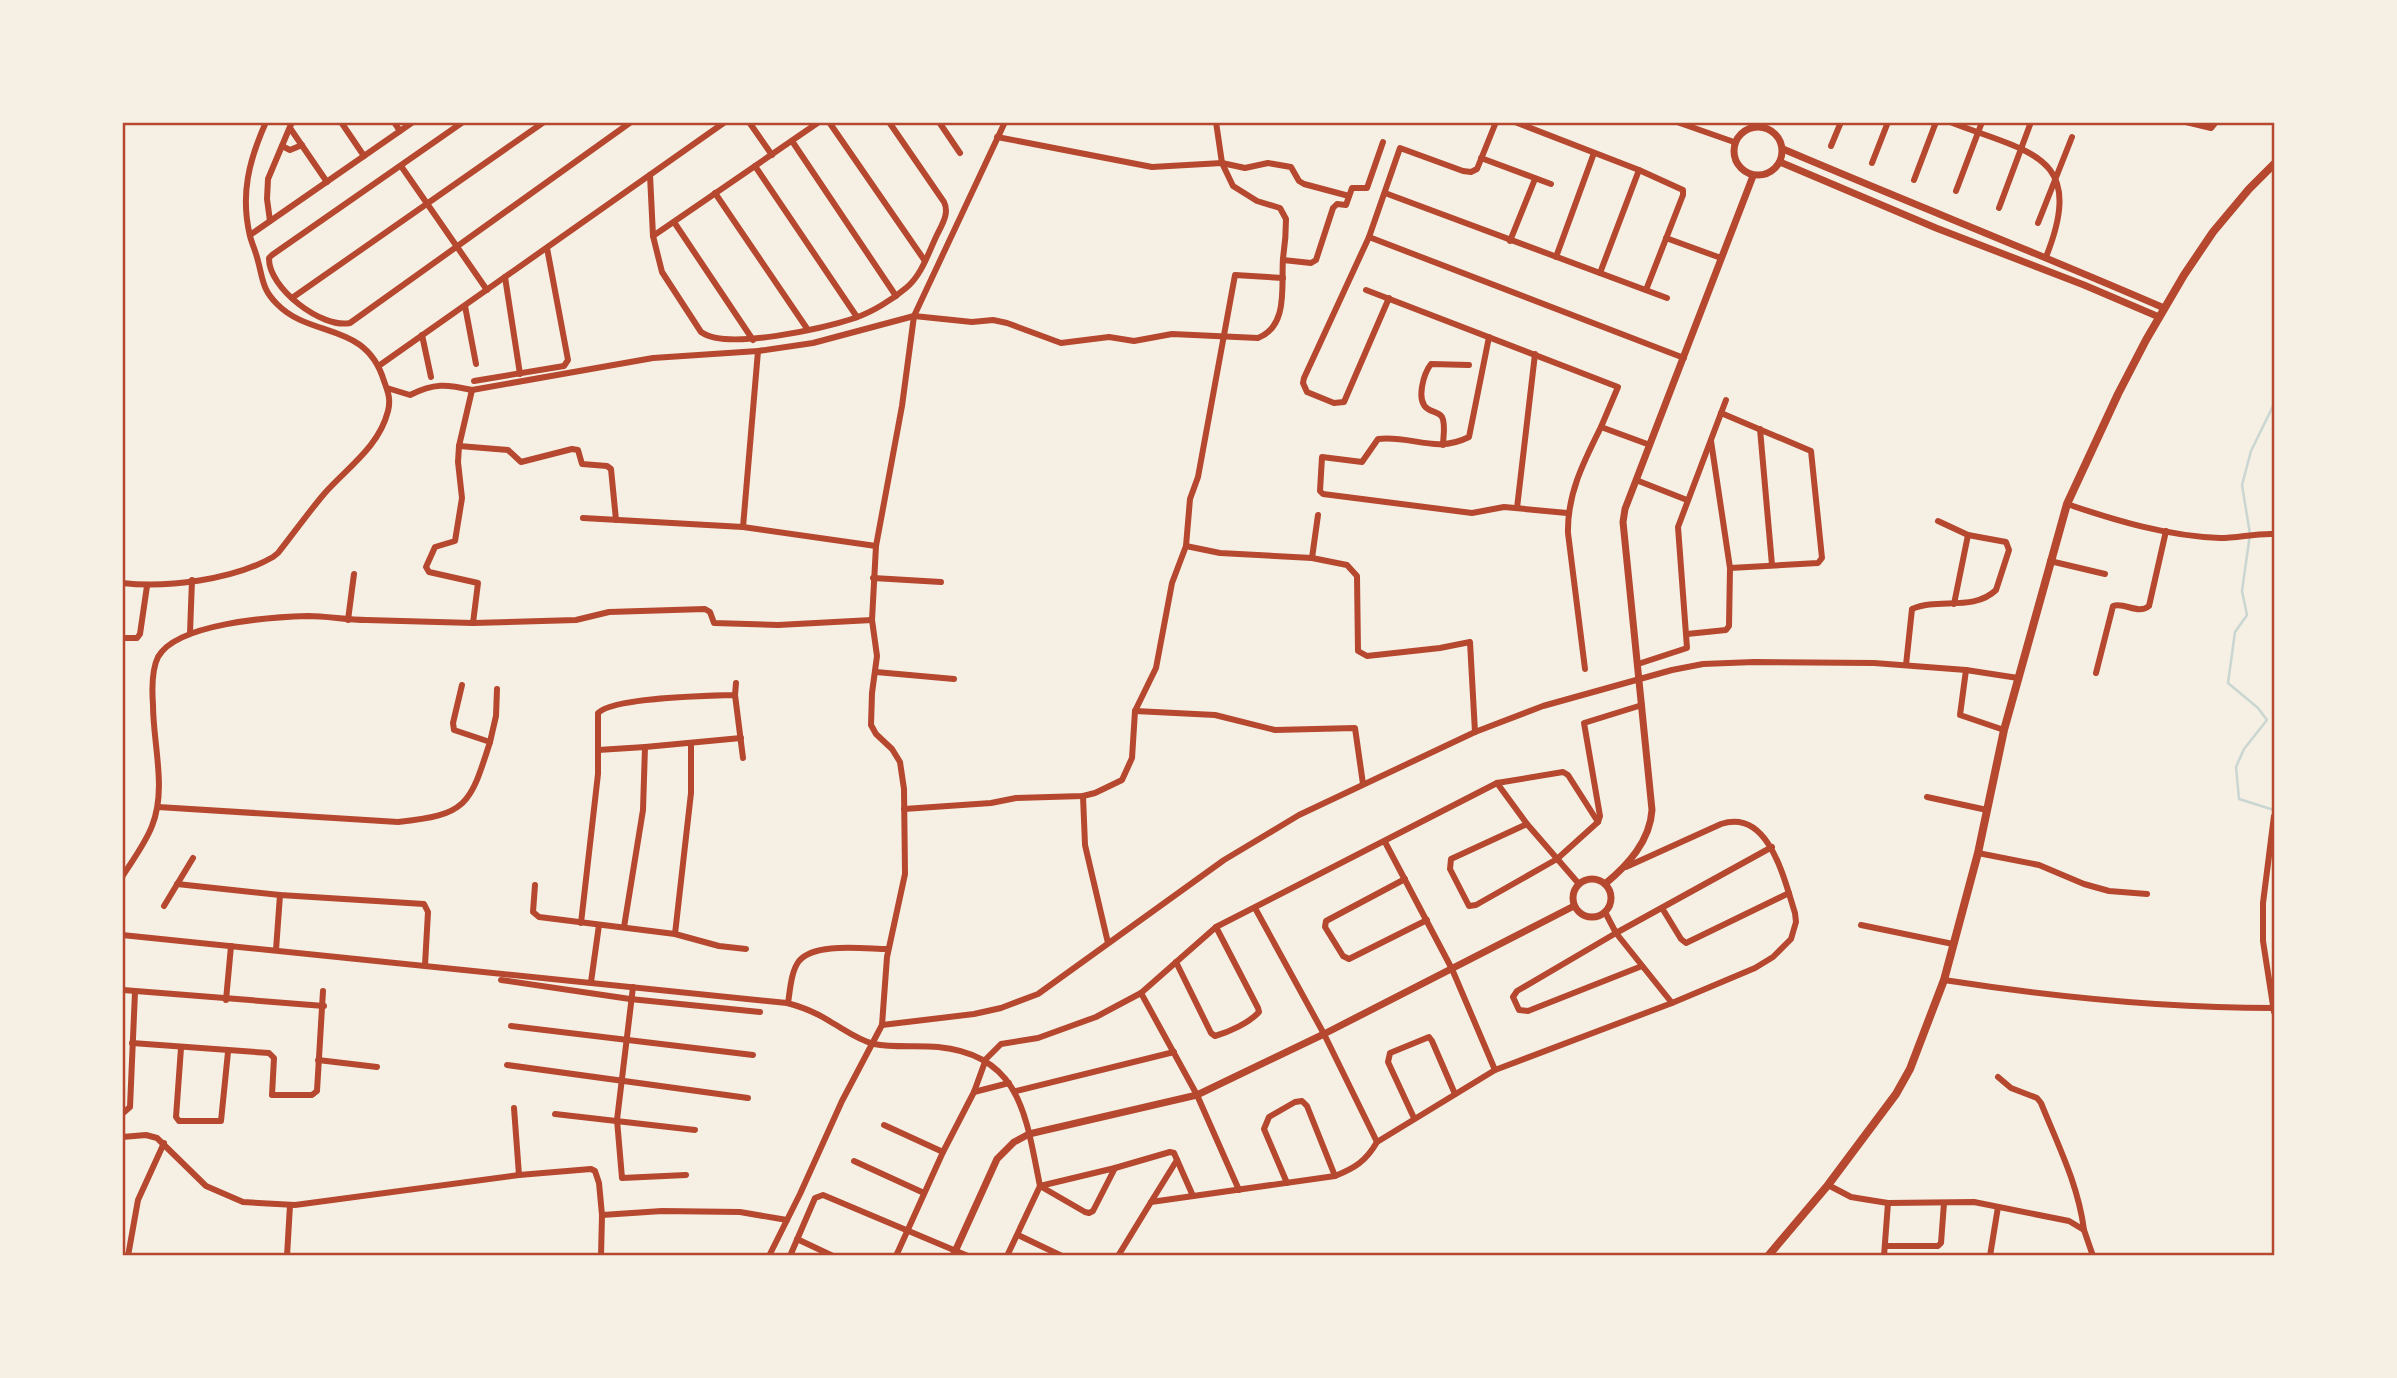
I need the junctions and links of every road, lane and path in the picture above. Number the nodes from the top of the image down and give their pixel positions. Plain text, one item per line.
1 (266, 122) edge
2 (341, 122) edge
3 (394, 122) edge
4 (413, 122) edge
5 (463, 122) edge
6 (527, 122) edge
7 (544, 122) edge
8 (631, 122) edge
9 (725, 122) edge
10 (749, 122) edge
11 (819, 122) edge
12 (829, 122) edge
13 (889, 122) edge
14 (939, 122) edge
15 (1005, 122) edge
16 (1216, 122) edge
17 (1496, 122) edge
18 (1515, 122) edge
19 (1677, 122) edge
20 (1841, 122) edge
21 (1888, 122) edge
22 (1936, 122) edge
23 (1950, 122) edge
24 (1982, 122) edge
25 (2031, 122) edge
26 (2186, 122) edge
27 (2216, 122) edge
28 (291, 125) edge
29 (1769, 125) edge
30 (532, 130) junction
31 (400, 131) junction
32 (1978, 133) junction
33 (997, 137) junction
34 (2073, 137) dead end
35 (792, 141) junction
36 (1383, 142) dead end
37 (1734, 142) junction
38 (302, 145) junction
39 (282, 146) junction
40 (1831, 146) dead end
41 (2021, 148) junction
42 (1783, 149) junction
43 (960, 153) dead end
44 (1594, 153) junction
45 (772, 155) junction
46 (363, 156) junction
47 (1481, 158) junction
48 (1780, 162) junction
49 (1222, 163) junction
50 (1872, 163) dead end
51 (2274, 164) edge
52 (401, 166) junction
53 (755, 166) junction
54 (1639, 170) junction
55 (650, 175) junction
56 (1753, 176) junction
57 (1535, 178) junction
58 (2056, 178) junction
59 (1914, 180) dead end
60 (327, 182) junction
61 (1552, 184) dead end
62 (1956, 191) dead end
63 (715, 193) junction
64 (1385, 193) junction
65 (1349, 196) junction
66 (1905, 201) junction
67 (428, 204) junction
68 (1999, 208) dead end
69 (1899, 212) junction
70 (270, 221) junction
71 (674, 222) junction
72 (2038, 223) dead end
73 (250, 235) junction
74 (653, 236) junction
75 (1368, 237) junction
76 (1666, 238) junction
77 (1510, 241) junction
78 (456, 245) junction
79 (547, 248) junction
80 (1556, 257) junction
81 (2046, 257) junction
82 (1721, 258) junction
83 (1283, 260) junction
84 (925, 261) junction
85 (1600, 273) junction
86 (505, 277) junction
87 (1283, 278) junction
88 (487, 290) junction
89 (1366, 290) dead end
90 (1646, 290) junction
91 (896, 296) junction
92 (292, 298) junction
93 (1667, 298) dead end
94 (1389, 299) junction
95 (464, 306) junction
96 (2164, 308) junction
97 (914, 316) junction
98 (857, 317) junction
99 (2160, 317) junction
100 (808, 330) junction
101 (422, 335) junction
102 (1226, 337) junction
103 (1489, 337) junction
104 (753, 340) junction
105 (758, 351) junction
106 (1535, 355) junction
107 (1684, 358) junction
108 (476, 364) dead end
109 (380, 365) junction
110 (1469, 365) dead end
111 (520, 374) junction
112 (431, 377) dead end
113 (474, 381) dead end
114 (387, 388) junction
115 (472, 390) junction
116 (1726, 400) dead end
117 (1721, 413) junction
118 (1601, 427) junction
119 (1760, 429) junction
120 (1711, 439) junction
121 (1443, 445) junction
122 (1650, 445) junction
123 (459, 446) junction
124 (1636, 480) junction
125 (1687, 500) junction
126 (2067, 504) junction
127 (1517, 508) junction
128 (1567, 513) junction
129 (1318, 515) dead end
130 (583, 518) dead end
131 (616, 520) junction
132 (1938, 522) dead end
133 (743, 527) junction
134 (2166, 531) junction
135 (2274, 534) edge
136 (1968, 535) junction
137 (1186, 545) junction
138 (876, 546) junction
139 (1312, 558) junction
140 (2050, 561) junction
141 (1772, 565) junction
142 (1730, 568) junction
143 (354, 574) dead end
144 (2105, 574) dead end
145 (873, 578) junction
146 (192, 580) junction
147 (941, 582) dead end
148 (122, 583) edge
149 (147, 586) junction
150 (1954, 604) junction
151 (348, 620) junction
152 (872, 620) junction
153 (473, 623) junction
154 (190, 633) junction
155 (1687, 634) junction
156 (122, 638) edge
157 (1638, 664) junction
158 (1906, 665) junction
159 (1585, 669) dead end
160 (1966, 670) junction
161 (876, 672) junction
162 (2096, 673) dead end
163 (1639, 678) junction
164 (2018, 678) junction
165 (954, 679) dead end
166 (736, 683) dead end
167 (462, 685) dead end
168 (497, 689) dead end
169 (735, 695) junction
170 (1642, 705) junction
171 (1135, 711) junction
172 (2004, 730) junction
173 (1475, 732) junction
174 (741, 738) junction
175 (490, 742) junction
176 (691, 743) junction
177 (645, 747) junction
178 (598, 750) junction
179 (743, 758) dead end
180 (1497, 783) junction
181 (1363, 784) junction
182 (1083, 796) junction
183 (1927, 797) dead end
184 (158, 807) junction
185 (904, 809) junction
186 (1987, 810) junction
187 (2274, 816) edge
188 (1598, 822) junction
189 (1527, 824) junction
190 (1385, 842) junction
191 (1772, 847) junction
192 (1978, 853) junction
193 (193, 858) dead end
194 (1557, 859) junction
195 (1626, 867) junction
196 (122, 877) edge
197 (1405, 879) junction
198 (177, 884) junction
199 (1579, 884) junction
200 (1605, 884) junction
201 (535, 885) dead end
202 (1789, 893) junction
203 (2147, 894) dead end
204 (280, 895) junction
205 (164, 906) dead end
206 (1574, 906) junction
207 (1255, 908) junction
208 (1662, 908) junction
209 (1605, 912) junction
210 (1427, 920) junction
211 (582, 923) junction
212 (599, 925) junction
213 (1861, 925) dead end
214 (624, 927) junction
215 (1216, 928) junction
216 (1616, 933) junction
217 (675, 934) junction
218 (122, 935) edge
219 (1108, 943) junction
220 (1953, 944) junction
221 (231, 946) junction
222 (746, 949) dead end
223 (888, 949) junction
224 (276, 950) junction
225 (1177, 962) junction
226 (425, 965) junction
227 (1642, 966) junction
228 (1452, 969) junction
229 (500, 980) dead end
230 (1944, 980) junction
231 (591, 982) junction
232 (633, 987) junction
233 (123, 990) edge
234 (323, 991) dead end
235 (135, 992) junction
236 (1141, 993) junction
237 (630, 999) junction
238 (226, 1000) junction
239 (788, 1003) junction
240 (1672, 1003) junction
241 (324, 1006) junction
242 (2274, 1010) edge
243 (760, 1012) dead end
244 (882, 1025) junction
245 (512, 1026) dead end
246 (1324, 1034) junction
247 (626, 1040) junction
248 (132, 1043) junction
249 (872, 1043) junction
250 (181, 1048) junction
251 (228, 1052) junction
252 (1174, 1052) junction
253 (753, 1055) dead end
254 (986, 1059) junction
255 (318, 1060) junction
256 (507, 1065) dead end
257 (377, 1067) dead end
258 (1495, 1070) junction
259 (1998, 1077) dead end
260 (622, 1081) junction
261 (1009, 1083) junction
262 (1016, 1091) junction
263 (974, 1093) junction
264 (1455, 1094) junction
265 (1197, 1095) junction
266 (748, 1098) dead end
267 (514, 1108) dead end
268 (122, 1114) edge
269 (555, 1114) dead end
270 (1414, 1118) junction
271 (617, 1120) junction
272 (884, 1125) dead end
273 (695, 1130) dead end
274 (1029, 1134) junction
275 (122, 1137) edge
276 (1377, 1142) junction
277 (164, 1143) junction
278 (943, 1152) junction
279 (1177, 1160) junction
280 (855, 1161) dead end
281 (1115, 1168) junction
282 (519, 1175) junction
283 (685, 1175) dead end
284 (1335, 1176) junction
285 (1287, 1183) junction
286 (1828, 1185) junction
287 (1040, 1186) junction
288 (1239, 1190) junction
289 (925, 1193) junction
290 (1192, 1196) junction
291 (1151, 1202) junction
292 (1888, 1203) junction
293 (1944, 1203) junction
294 (290, 1205) junction
295 (1998, 1207) junction
296 (602, 1215) junction
297 (787, 1220) junction
298 (908, 1230) junction
299 (2084, 1230) junction
300 (1018, 1235) junction
301 (797, 1239) junction
302 (1885, 1246) junction
303 (954, 1252) edge
304 (128, 1255) edge
305 (288, 1255) edge
306 (601, 1255) edge
307 (769, 1255) edge
308 (790, 1255) edge
309 (833, 1255) edge
310 (896, 1255) edge
311 (968, 1255) edge
312 (1007, 1255) edge
313 (1062, 1255) edge
314 (1118, 1255) edge
315 (1768, 1255) edge
316 (1884, 1255) edge
317 (1990, 1255) edge
318 (2093, 1255) edge

1 - 73 street
2 - 46 street
3 - 31 street
4 - 31 street
5 - 52 street
6 - 30 street
7 - 30 street
8 - 78 street
9 - 55 street
10 - 45 street
11 - 35 street
12 - 84 street
13 - 84 street
14 - 43 street
15 - 33 street
16 - 49 street
17 - 47 street
18 - 44 street
19 - 37 street
20 - 40 street
21 - 50 street
22 - 59 street
23 - 32 street
24 - 32 street
25 - 41 street
26 - 27 street
28 - 38 street
28 - 39 street
29 - 37 street
29 - 42 street
30 - 67 street
31 - 46 street
32 - 41 street
32 - 62 street
33 - 49 street
33 - 97 street
34 - 58 street
35 - 45 street
35 - 91 street
36 - 65 street
37 - 56 street
38 - 39 street
38 - 60 street
39 - 70 street
41 - 58 street
41 - 68 street
42 - 48 street
42 - 66 street
44 - 54 street
44 - 80 street
45 - 53 street
46 - 60 street
47 - 57 street
47 - 64 street
48 - 56 street
48 - 69 street
49 - 65 street
49 - 83 street
51 - 96 main road
52 - 67 street
52 - 92 street
53 - 63 street
53 - 98 street
54 - 76 street
54 - 85 street
55 - 74 street
55 - 79 street
56 - 82 street
57 - 61 street
57 - 77 street
58 - 72 street
58 - 81 street
60 - 70 street
63 - 71 street
63 - 100 street
64 - 75 street
64 - 77 street
65 - 83 street
66 - 69 street
66 - 81 street
67 - 78 street
67 - 92 street
69 - 99 street
70 - 73 street
71 - 74 street
71 - 104 street
73 - 109 street
74 - 104 street
75 - 94 street
75 - 107 street
76 - 82 street
76 - 90 street
77 - 80 street
78 - 88 street
78 - 92 street
79 - 86 street
79 - 111 street
80 - 85 street
81 - 96 street
82 - 107 street
83 - 87 street
84 - 91 street
85 - 90 street
86 - 88 street
86 - 111 street
87 - 102 street
87 - 102 street
88 - 95 street
89 - 94 street
90 - 93 street
91 - 98 street
94 - 103 street
95 - 101 street
95 - 108 street
96 - 99 main road
97 - 102 street
97 - 105 street
97 - 138 street
98 - 100 street
99 - 126 main road
100 - 104 street
101 - 109 street
101 - 112 street
102 - 137 street
103 - 106 street
103 - 121 street
105 - 115 street
105 - 133 street
106 - 118 street
106 - 127 street
107 - 122 street
109 - 114 street
110 - 121 street
111 - 113 street
114 - 115 street
114 - 146 street
115 - 123 street
116 - 117 street
117 - 119 street
117 - 120 street
118 - 122 street
118 - 128 street
119 - 141 street
119 - 141 street
120 - 125 street
120 - 142 street
121 - 127 street
122 - 124 street
123 - 131 street
123 - 153 street
124 - 125 street
124 - 157 street
125 - 155 street
126 - 134 street
126 - 140 main road
127 - 128 street
128 - 159 street
129 - 139 street
130 - 131 street
131 - 133 street
132 - 136 street
133 - 138 street
134 - 135 street
134 - 162 street
136 - 150 street
136 - 150 street
137 - 139 street
137 - 171 street
138 - 145 street
139 - 173 street
140 - 144 street
140 - 164 main road
141 - 142 street
142 - 155 street
143 - 151 street
145 - 147 street
145 - 152 street
146 - 149 street
146 - 154 street
148 - 149 street
149 - 156 street
150 - 158 street
151 - 153 street
151 - 154 street
152 - 153 street
152 - 161 street
154 - 184 street
155 - 157 street
157 - 163 street
158 - 160 street
158 - 163 street
160 - 164 street
160 - 172 street
161 - 165 street
161 - 185 street
163 - 170 street
163 - 173 street
164 - 172 main road
166 - 169 street
167 - 175 street
168 - 175 street
169 - 174 street
169 - 178 street
170 - 188 street
170 - 195 street
171 - 181 street
171 - 182 street
172 - 186 main road
173 - 181 street
174 - 176 street
174 - 179 street
175 - 184 street
176 - 177 street
176 - 217 street
177 - 178 street
177 - 214 street
178 - 211 street
180 - 188 street
180 - 189 street
180 - 190 street
181 - 219 street
182 - 185 street
182 - 219 street
183 - 186 street
184 - 196 street
185 - 223 street
186 - 192 main road
187 - 242 street
188 - 194 street
189 - 194 street
189 - 194 street
190 - 197 street
190 - 207 street
191 - 195 street
191 - 202 street
191 - 208 street
192 - 203 street
192 - 220 main road
193 - 198 street
194 - 199 street
195 - 200 street
197 - 210 street
197 - 210 street
198 - 204 street
198 - 205 street
199 - 200 street
199 - 206 street
200 - 209 street
201 - 211 street
202 - 208 street
202 - 240 street
204 - 224 street
204 - 226 street
206 - 209 street
206 - 228 street
207 - 215 street
207 - 246 street
208 - 216 street
209 - 216 street
210 - 228 street
211 - 212 street
212 - 214 street
212 - 231 street
213 - 220 street
214 - 217 street
215 - 225 street
215 - 225 street
216 - 227 street
216 - 227 street
217 - 222 street
218 - 221 street
219 - 244 street
220 - 230 main road
221 - 224 street
221 - 238 street
223 - 239 street
223 - 244 street
224 - 226 street
225 - 236 street
226 - 231 street
227 - 240 street
228 - 246 street
228 - 258 street
229 - 237 street
230 - 242 street
230 - 286 main road
231 - 232 street
232 - 237 street
232 - 239 street
233 - 235 street
234 - 241 street
235 - 238 street
235 - 248 street
236 - 252 street
236 - 254 street
237 - 243 street
237 - 247 street
238 - 241 street
239 - 249 street
240 - 258 street
241 - 255 street
244 - 249 street
245 - 247 street
246 - 265 street
246 - 276 street
247 - 253 street
247 - 260 street
248 - 250 street
248 - 268 street
249 - 254 street
249 - 297 street
250 - 251 street
250 - 251 street
251 - 255 street
252 - 262 street
252 - 265 street
254 - 261 street
254 - 263 street
255 - 257 street
256 - 260 street
258 - 264 street
259 - 299 street
260 - 266 street
260 - 271 street
261 - 262 street
261 - 263 street
262 - 274 street
263 - 278 street
264 - 270 street
264 - 270 street
265 - 274 street
265 - 288 street
267 - 282 street
269 - 271 street
270 - 276 street
271 - 273 street
271 - 283 street
272 - 278 street
274 - 287 street
274 - 303 street
275 - 277 street
276 - 284 street
277 - 294 street
277 - 304 street
278 - 289 street
279 - 281 street
279 - 290 street
279 - 291 street
280 - 289 street
281 - 287 street
281 - 287 street
282 - 294 street
282 - 296 street
284 - 285 street
284 - 285 street
285 - 288 street
286 - 292 street
286 - 315 main road
287 - 300 street
288 - 290 street
289 - 298 street
290 - 291 street
291 - 314 street
292 - 293 street
292 - 302 street
293 - 295 street
293 - 302 street
294 - 305 street
295 - 299 street
295 - 317 street
296 - 297 street
296 - 306 street
297 - 307 street
298 - 301 street
298 - 303 street
298 - 310 street
299 - 318 street
300 - 312 street
300 - 313 street
301 - 308 street
301 - 309 street
302 - 316 street
303 - 311 street

